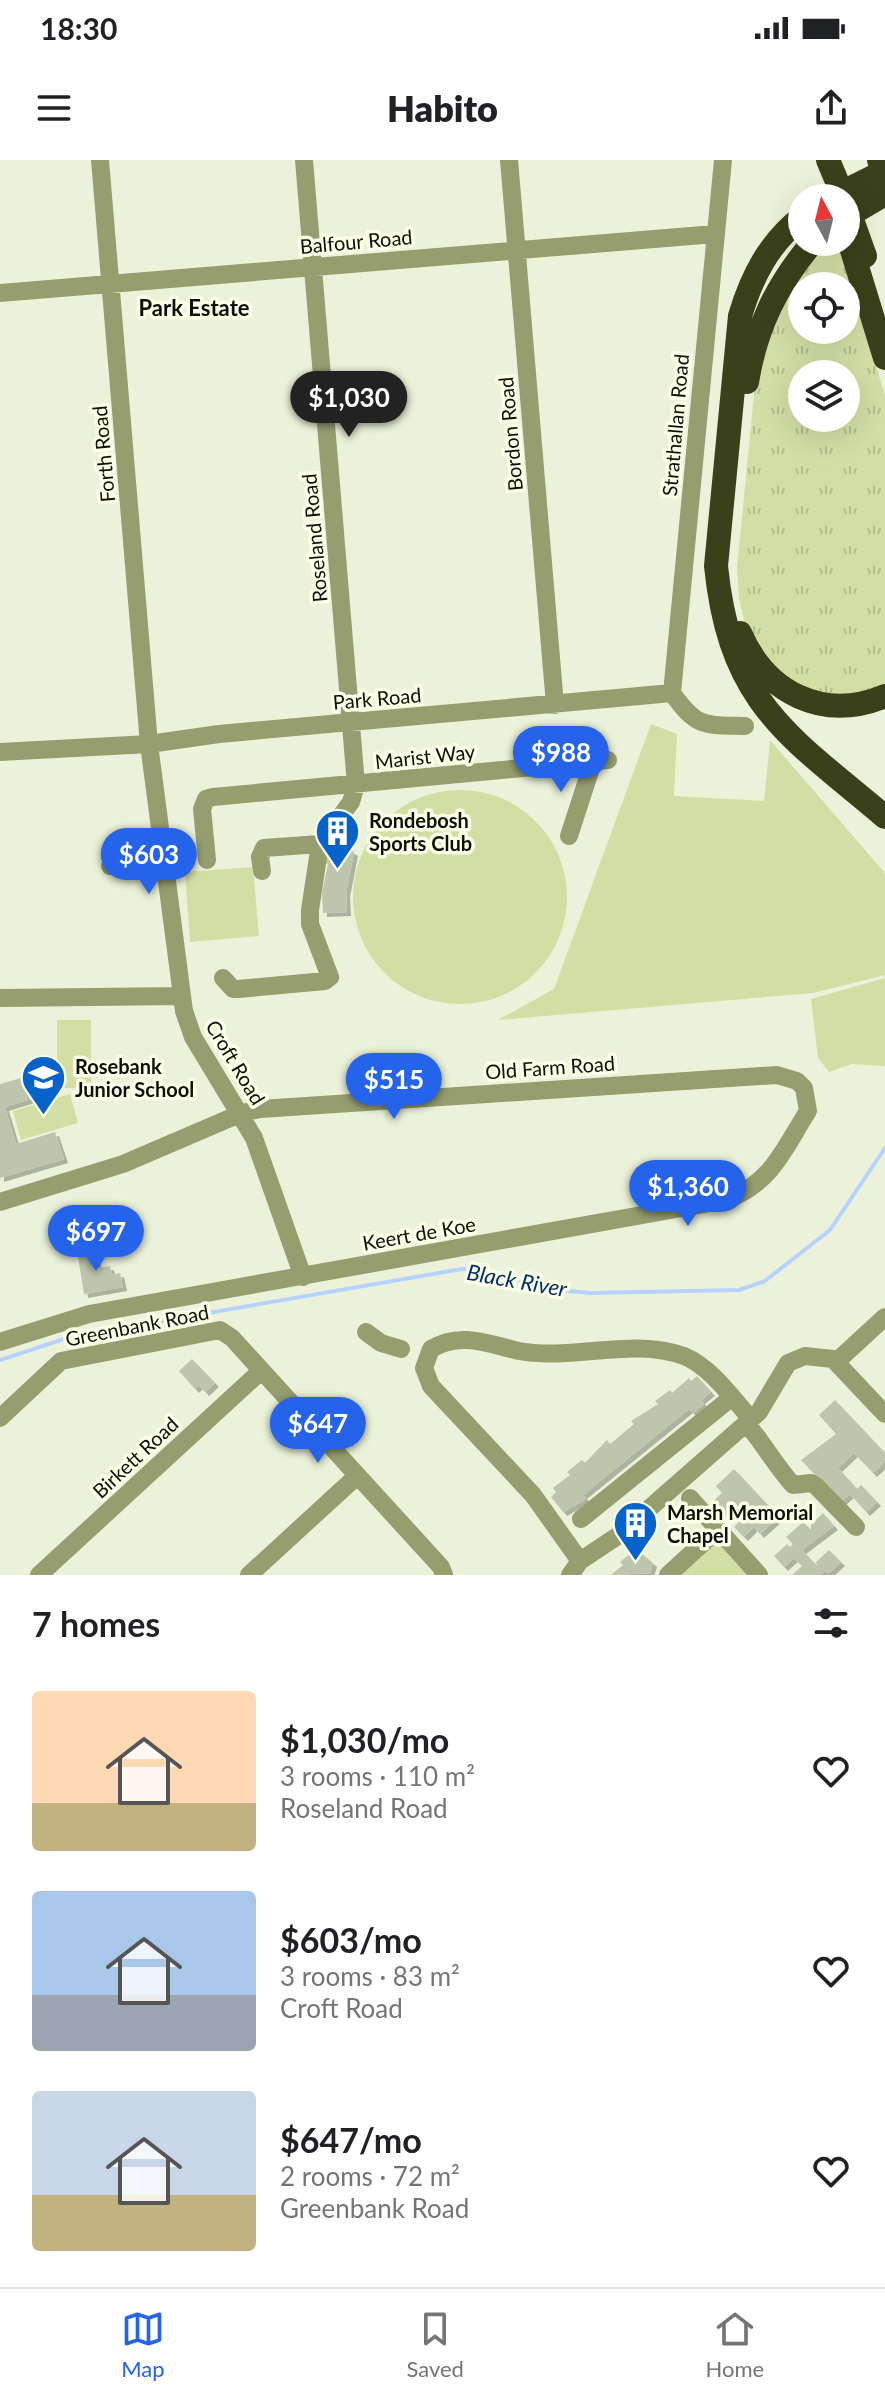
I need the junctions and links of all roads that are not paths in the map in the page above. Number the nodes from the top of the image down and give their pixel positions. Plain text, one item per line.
1 (100, 160) edge
2 (304, 160) edge
3 (509, 160) edge
4 (723, 160) edge
5 (879, 160) edge
6 (829, 162) edge
7 (885, 172) edge
8 (832, 184) edge
9 (838, 184) edge
10 (860, 185) edge
11 (885, 194) edge
12 (860, 209) edge
13 (788, 231) edge
14 (715, 234) junction
15 (517, 250) junction
16 (803, 256) edge
17 (860, 258) joint
18 (313, 267) junction
19 (111, 284) junction
20 (0, 293) edge
21 (885, 315) edge
22 (885, 358) edge
23 (672, 693) junction
24 (885, 696) edge
25 (555, 705) junction
26 (352, 722) junction
27 (745, 726) dead end
28 (149, 744) junction
29 (0, 752) edge
30 (356, 785) junction
31 (885, 817) edge
32 (569, 836) dead end
33 (320, 844) junction
34 (207, 860) dead end
35 (165, 861) junction
36 (110, 866) dead end
37 (262, 871) dead end
38 (223, 978) dead end
39 (182, 996) junction
40 (0, 998) edge
41 (808, 1111) joint
42 (242, 1113) junction
43 (0, 1202) edge
44 (303, 1277) junction
45 (885, 1317) edge
46 (366, 1332) dead end
47 (0, 1342) edge
48 (435, 1347) junction
49 (401, 1349) junction
50 (836, 1362) junction
51 (261, 1371) junction
52 (425, 1377) junction
53 (731, 1398) junction
54 (885, 1414) edge
55 (0, 1418) edge
56 (749, 1421) junction
57 (357, 1476) junction
58 (690, 1498) dead end
59 (581, 1519) dead end
60 (856, 1527) dead end
61 (717, 1530) junction
62 (575, 1568) edge
63 (442, 1571) edge
64 (39, 1575) edge
65 (249, 1575) edge
66 (668, 1575) edge
67 (759, 1575) edge

1 - 19 street, Forth Road
2 - 18 street, Roseland Road
3 - 15 street, Bordon Road
4 - 14 street, Strathallan Road
5 - 7 highway, bridge
6 - 8 highway, bridge
6 - 9 highway, bridge
7 - 10 highway
11 - 12 highway
13 - 31 highway
14 - 15 street, Balfour Road
14 - 23 street, Strathallan Road
15 - 18 street, Balfour Road
15 - 25 street, Bordon Road
16 - 24 highway
17 - 21 highway
17 - 22 highway
18 - 19 street, Balfour Road
18 - 26 street, Roseland Road
19 - 20 street, Balfour Road
19 - 28 street, Forth Road
23 - 25 street, Park Road
23 - 27 street
25 - 26 street, Park Road
26 - 28 street, Park Road
26 - 30 street, Roseland Road
28 - 29 street, Park Road
28 - 35 street, Croft Road
30 - 32 street, Marist Way
30 - 33 street
30 - 34 street, Marist Way
33 - 37 street
33 - 38 street
35 - 36 street
35 - 39 street, Croft Road
39 - 40 street
39 - 42 street, Croft Road
41 - 42 street, Old Farm Road
41 - 44 street, Keert de Koe
42 - 43 street, Old Farm Road
42 - 44 street, Croft Road
44 - 47 street, Keert de Koe
45 - 50 street
46 - 49 street
48 - 49 street
48 - 52 street
48 - 53 street
49 - 52 street
50 - 54 street
50 - 56 street
51 - 55 street, Greenbank Road
51 - 57 street, Greenbank Road
51 - 64 street, Birkett Road
52 - 62 street
53 - 56 street
53 - 59 street
56 - 60 street
56 - 62 street
57 - 63 street, Greenbank Road
57 - 65 street
58 - 61 street
61 - 66 street
61 - 67 street

